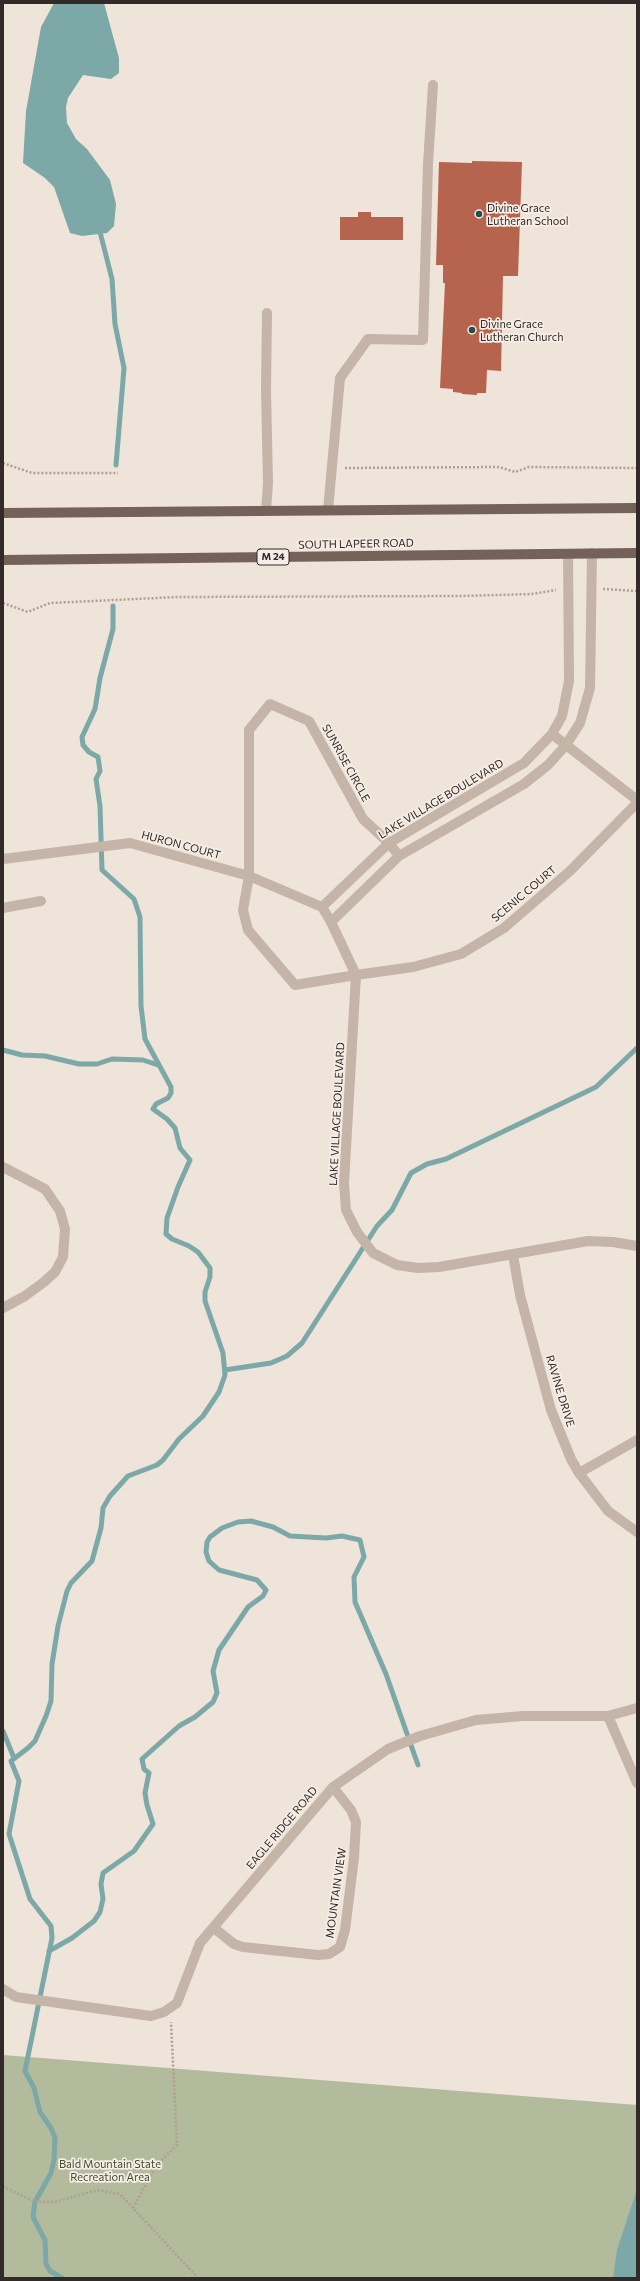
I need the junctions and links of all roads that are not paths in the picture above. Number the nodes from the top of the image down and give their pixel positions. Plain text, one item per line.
1 (433, 84) dead end
2 (268, 313) dead end
3 (637, 508) edge
4 (328, 510) junction
5 (266, 511) junction
6 (3, 513) edge
7 (637, 553) edge
8 (568, 554) junction
9 (592, 554) junction
10 (3, 560) edge
11 (552, 734) junction
12 (566, 745) junction
13 (637, 801) edge
14 (389, 843) junction
15 (399, 856) junction
16 (3, 860) edge
17 (249, 876) junction
18 (41, 901) dead end
19 (322, 907) junction
20 (3, 908) edge
21 (331, 922) junction
22 (356, 975) junction
23 (3, 1167) edge
24 (637, 1246) edge
25 (513, 1254) junction
26 (3, 1308) edge
27 (637, 1440) edge
28 (579, 1473) junction
29 (637, 1532) edge
30 (637, 1708) edge
31 (608, 1716) junction
32 (637, 1783) edge
33 (333, 1787) junction
34 (214, 1928) junction
35 (3, 1989) edge

1 - 4 street
2 - 5 street
3 - 4 main road
4 - 5 main road
5 - 6 main road
7 - 9 main road, SOUTH LAPEER ROAD / M 24
8 - 9 main road, SOUTH LAPEER ROAD / M 24
8 - 10 main road, SOUTH LAPEER ROAD / M 24
8 - 11 street, LAKE VILLAGE BOULEVARD
9 - 12 street
11 - 12 street
11 - 14 street, LAKE VILLAGE BOULEVARD
12 - 13 street
12 - 15 street
13 - 22 street, SCENIC COURT
14 - 15 street, SUNRISE CIRCLE
14 - 17 street, SUNRISE CIRCLE
14 - 19 street, LAKE VILLAGE BOULEVARD
15 - 21 street
16 - 17 street, HURON COURT
17 - 19 street, HURON COURT
17 - 22 street, SCENIC COURT
18 - 20 street
19 - 21 street, LAKE VILLAGE BOULEVARD
21 - 22 street, LAKE VILLAGE BOULEVARD
22 - 25 street, LAKE VILLAGE BOULEVARD
23 - 26 street
24 - 25 street, LAKE VILLAGE BOULEVARD
25 - 28 street, RAVINE DRIVE
27 - 28 street
28 - 29 street, RAVINE DRIVE
30 - 31 street, EAGLE RIDGE ROAD
31 - 32 street
31 - 33 street, EAGLE RIDGE ROAD
33 - 34 street, EAGLE RIDGE ROAD
33 - 34 street, MOUNTAIN VIEW
34 - 35 street, EAGLE RIDGE ROAD

